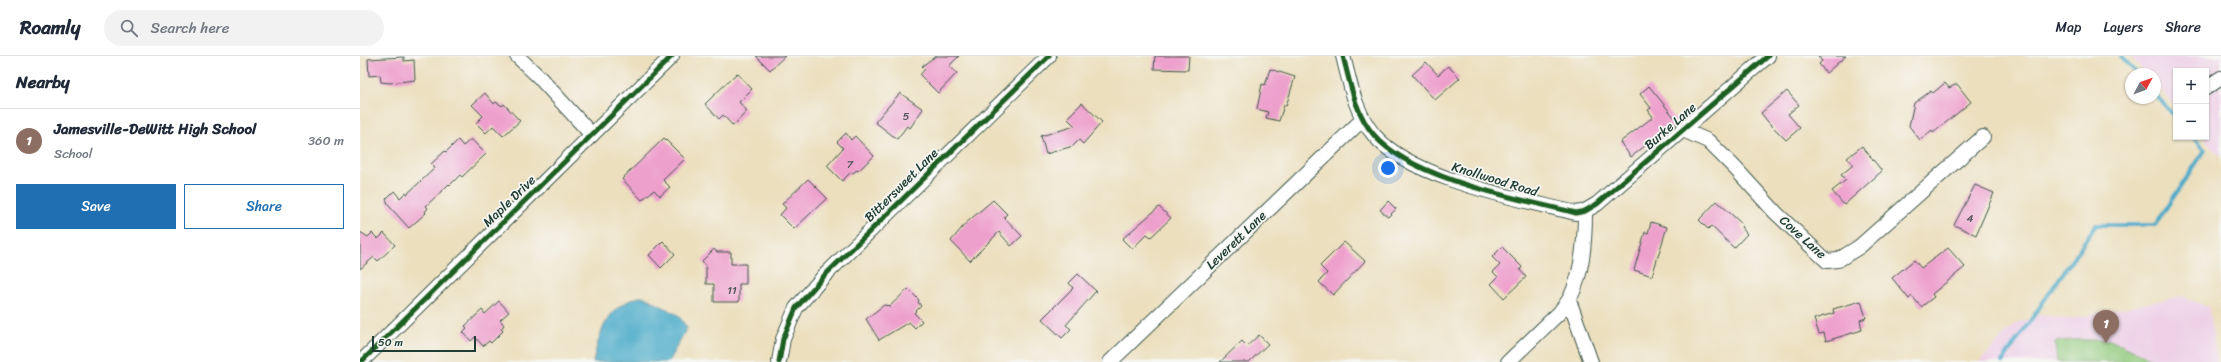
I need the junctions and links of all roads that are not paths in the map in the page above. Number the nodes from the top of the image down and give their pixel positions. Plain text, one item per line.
1 (517, 56) edge
2 (672, 56) edge
3 (1049, 56) edge
4 (1343, 56) edge
5 (1768, 56) edge
6 (2221, 78) edge
7 (2209, 86) edge
8 (1363, 119) junction
9 (1683, 130) junction
10 (592, 135) junction
11 (1983, 137) dead end
12 (1585, 212) junction
13 (1569, 300) junction
14 (361, 362) edge
15 (779, 362) edge
16 (1110, 362) edge
17 (1508, 362) edge
18 (1591, 362) edge

1 - 10 street
2 - 10 street, Maple Drive
3 - 15 street, Bittersweet Lane
4 - 8 street, Knollwood Road
5 - 9 street, Burke Lane
6 - 7 street
8 - 12 street, Knollwood Road
8 - 16 street, Leverett Lane
9 - 11 street, Cove Lane
9 - 12 street, Burke Lane
10 - 14 street, Maple Drive
12 - 13 street
13 - 17 street
13 - 18 street

